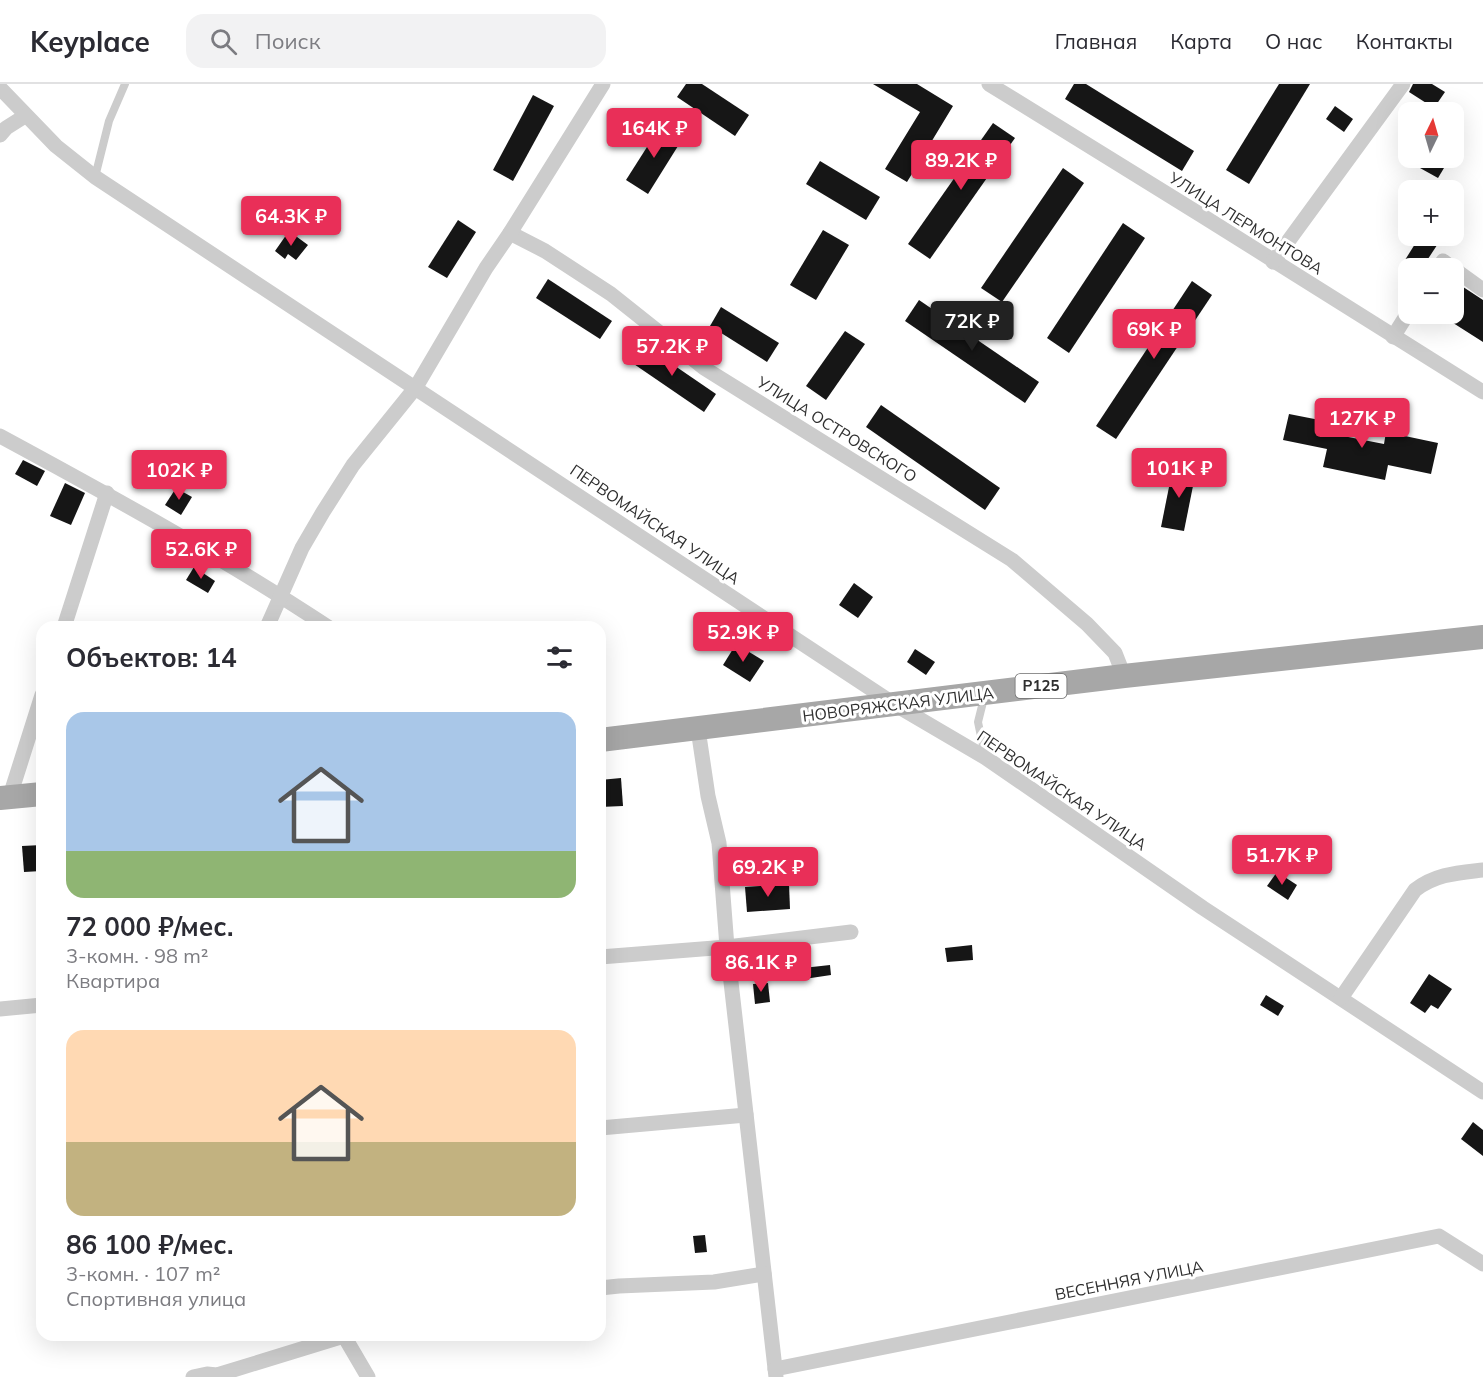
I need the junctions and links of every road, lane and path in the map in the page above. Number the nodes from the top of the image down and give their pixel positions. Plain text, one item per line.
1 (125, 84) edge
2 (603, 84) edge
3 (988, 84) edge
4 (1403, 84) edge
5 (0, 88) edge
6 (1008, 89) edge
7 (25, 116) junction
8 (0, 135) edge
9 (95, 177) junction
10 (510, 233) junction
11 (1273, 262) junction
12 (1464, 272) edge
13 (1464, 277) edge
14 (1483, 277) edge
15 (1483, 290) edge
16 (1401, 324) edge
17 (1393, 337) junction
18 (416, 387) junction
19 (1483, 392) edge
20 (0, 436) edge
21 (106, 493) junction
22 (280, 595) junction
23 (66, 621) edge
24 (269, 621) edge
25 (319, 621) edge
26 (1483, 637) edge
27 (1124, 676) junction
28 (985, 693) junction
29 (894, 704) junction
30 (36, 712) edge
31 (698, 729) junction
32 (606, 739) edge
33 (986, 758) junction
34 (36, 794) edge
35 (5, 797) edge
36 (1483, 870) edge
37 (851, 932) dead end
38 (727, 947) junction
39 (606, 957) edge
40 (1341, 998) junction
41 (36, 1006) edge
42 (0, 1010) edge
43 (1483, 1092) edge
44 (746, 1115) junction
45 (606, 1127) edge
46 (1483, 1264) edge
47 (764, 1274) junction
48 (606, 1287) edge
49 (329, 1341) edge
50 (348, 1341) edge
51 (776, 1373) edge
52 (217, 1376) edge
53 (193, 1377) edge
54 (368, 1377) edge

1 - 9 lane
2 - 10 street
3 - 6 street, УЛИЦА ЛЕРМОНТОВА
4 - 11 street
5 - 7 street, ПЕРВОМАЙСКАЯ УЛИЦА
6 - 11 street, УЛИЦА ЛЕРМОНТОВА
7 - 8 street
7 - 9 street, ПЕРВОМАЙСКАЯ УЛИЦА
9 - 18 street, ПЕРВОМАЙСКАЯ УЛИЦА
10 - 18 street
10 - 27 street, УЛИЦА ОСТРОВСКОГО
11 - 17 street, УЛИЦА ЛЕРМОНТОВА
12 - 14 street
13 - 15 street
16 - 17 street
17 - 19 street, УЛИЦА ЛЕРМОНТОВА
18 - 22 street
18 - 29 street, ПЕРВОМАЙСКАЯ УЛИЦА
20 - 21 street
21 - 22 street
21 - 23 street
22 - 24 street
22 - 25 street
26 - 27 main road, НОВОРЯЖСКАЯ УЛИЦА / Р125
27 - 28 main road, НОВОРЯЖСКАЯ УЛИЦА / Р125
28 - 29 main road, НОВОРЯЖСКАЯ УЛИЦА / Р125
28 - 33 lane
29 - 31 main road, НОВОРЯЖСКАЯ УЛИЦА / Р125
29 - 33 street, ПЕРВОМАЙСКАЯ УЛИЦА
30 - 35 street
31 - 32 main road, НОВОРЯЖСКАЯ УЛИЦА / Р125
31 - 38 street
33 - 40 street, ПЕРВОМАЙСКАЯ УЛИЦА
34 - 35 main road
36 - 40 street
37 - 38 street
38 - 39 street
38 - 44 street
40 - 43 street, ПЕРВОМАЙСКАЯ УЛИЦА
41 - 42 street
44 - 45 street
44 - 47 street
46 - 51 street, ВЕСЕННЯЯ УЛИЦА
47 - 48 street
47 - 51 street
49 - 52 street
50 - 54 street
52 - 53 street

